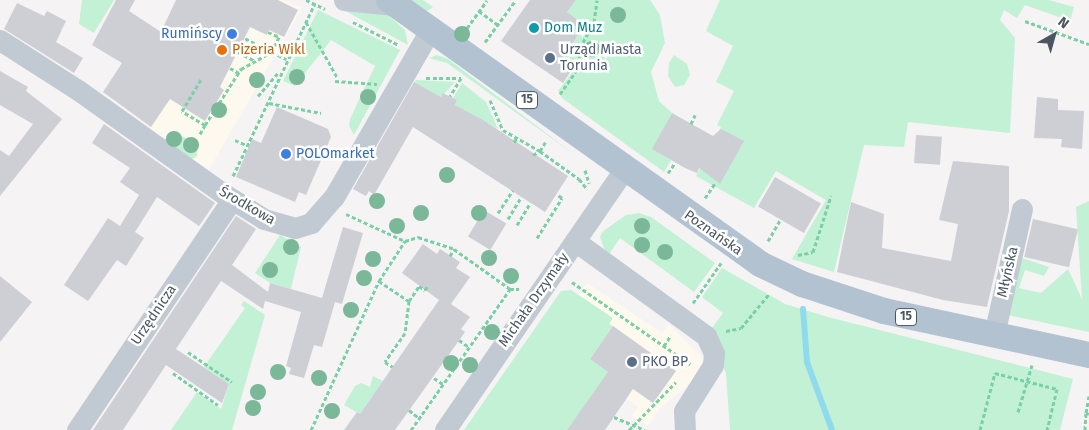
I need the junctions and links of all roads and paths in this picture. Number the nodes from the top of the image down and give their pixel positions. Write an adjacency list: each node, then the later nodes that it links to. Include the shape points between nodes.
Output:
1 (306, 0): 6 (path)
2 (488, 0): 8 (path)
3 (516, 0): 11 (path)
4 (597, 0): 36 (path, via 594,22 580,48 577,70)
5 (392, 2): 7 (street); 13 (main road, Poznańska / 15)
6 (315, 3): 7 (path); 10 (path)
7 (340, 10): 21 (path)
8 (480, 11): 11 (path); 12 (path)
9 (1025, 21): 18 (path)
10 (306, 22): 22 (path); 28 (path)
11 (498, 25): 17 (path)
12 (466, 28)
13 (430, 30): 21 (street, Środkowa); 55 (main road, Poznańska / 15)
14 (268, 32): 20 (path, via 279,38)
15 (245, 38): 20 (path)
16 (0, 40): 60 (street, Środkowa, via 78,90)
17 (485, 43)
18 (1089, 44)
19 (238, 52): 23 (path)
20 (272, 52): 22 (path); 23 (path)
21 (415, 55): 30 (path, via 427,62 416,78); 64 (street, Środkowa)
22 (286, 59): 25 (path)
23 (255, 61): 27 (path)
24 (230, 68): 27 (path)
25 (281, 69): 34 (path); 37 (path)
26 (450, 70): 30 (path)
27 (239, 73): 42 (path)
28 (337, 77)
29 (202, 78): 42 (path, via 182,111)
30 (461, 78): 32 (path); 35 (path)
31 (335, 81): 33 (path)
32 (468, 83)
33 (386, 85)
34 (258, 96)
35 (450, 96)
36 (556, 98)
37 (269, 103): 39 (path); 49 (path)
38 (496, 103): 45 (path, via 488,98 503,130)
39 (321, 112)
40 (695, 115): 41 (path)
41 (691, 124)
42 (205, 125): 43 (path)
43 (200, 134)
44 (539, 136): 47 (path)
45 (517, 138): 48 (path); 51 (path)
46 (235, 140): 49 (path)
47 (546, 141): 50 (path); 51 (path)
48 (514, 142)
49 (246, 145): 60 (path)
50 (554, 146)
51 (540, 151): 52 (path); 53 (path); 54 (path, via 579,179 588,193 589,178)
52 (533, 154)
53 (539, 158)
54 (584, 168)
55 (624, 170): 72 (street, Michała Drzymały); 85 (main road, Poznańska / 15, via 733,247 802,284 906,317)
56 (714, 183): 63 (path)
57 (513, 190): 66 (path)
58 (557, 194): 70 (path, via 562,198)
59 (831, 196): 75 (path, via 813,252)
60 (228, 197): 64 (street, Środkowa, via 286,227 307,225); 109 (street, Urzędnicza)
61 (521, 197): 67 (path)
62 (530, 203): 69 (path)
63 (700, 204)
64 (328, 206): 71 (path)
65 (1022, 209): 85 (street, Młyńska)
66 (498, 212)
67 (508, 219)
68 (780, 220): 73 (path)
69 (517, 225)
70 (537, 238)
71 (405, 240): 74 (path, via 418,237); 78 (path)
72 (575, 241): 112 (street, Michała Drzymały); 115 (street, via 706,336 714,353 713,365 684,411)
73 (764, 248)
74 (454, 249): 76 (path); 89 (path, via 510,288)
75 (796, 255)
76 (450, 256)
77 (722, 260): 82 (path)
78 (379, 281): 83 (path); 110 (path)
79 (573, 283): 88 (path)
80 (427, 287): 83 (path, via 425,290 419,286)
81 (772, 290): 84 (path)
82 (698, 295)
83 (410, 301): 93 (path, via 404,333 385,362)
84 (741, 328)
85 (994, 335): 91 (main road, Poznańska / 15)
86 (669, 339): 88 (path)
87 (460, 340): 89 (path)
88 (664, 346): 95 (path, via 692,366)
89 (469, 347): 100 (path)
90 (188, 352): 98 (path)
91 (1089, 355)
92 (1034, 358): 99 (path)
93 (393, 367)
94 (173, 373): 102 (path)
95 (685, 373)
96 (434, 378): 100 (path)
97 (678, 380): 108 (path)
98 (232, 382)
99 (1028, 382): 104 (path); 116 (path, via 995,373); 117 (path, via 1057,388)
100 (443, 384): 107 (path)
101 (1089, 396): 105 (path)
102 (218, 405)
103 (409, 410): 107 (path)
104 (1018, 412)
105 (1087, 414): 118 (path)
106 (614, 417): 108 (path)
107 (419, 418): 111 (path)
108 (633, 425): 113 (path); 114 (path)
109 (77, 430)
110 (311, 430)
111 (411, 430)
112 (445, 430)
113 (629, 430)
114 (644, 430)
115 (685, 430)
116 (980, 430)
117 (1047, 430)
118 (1085, 430)

